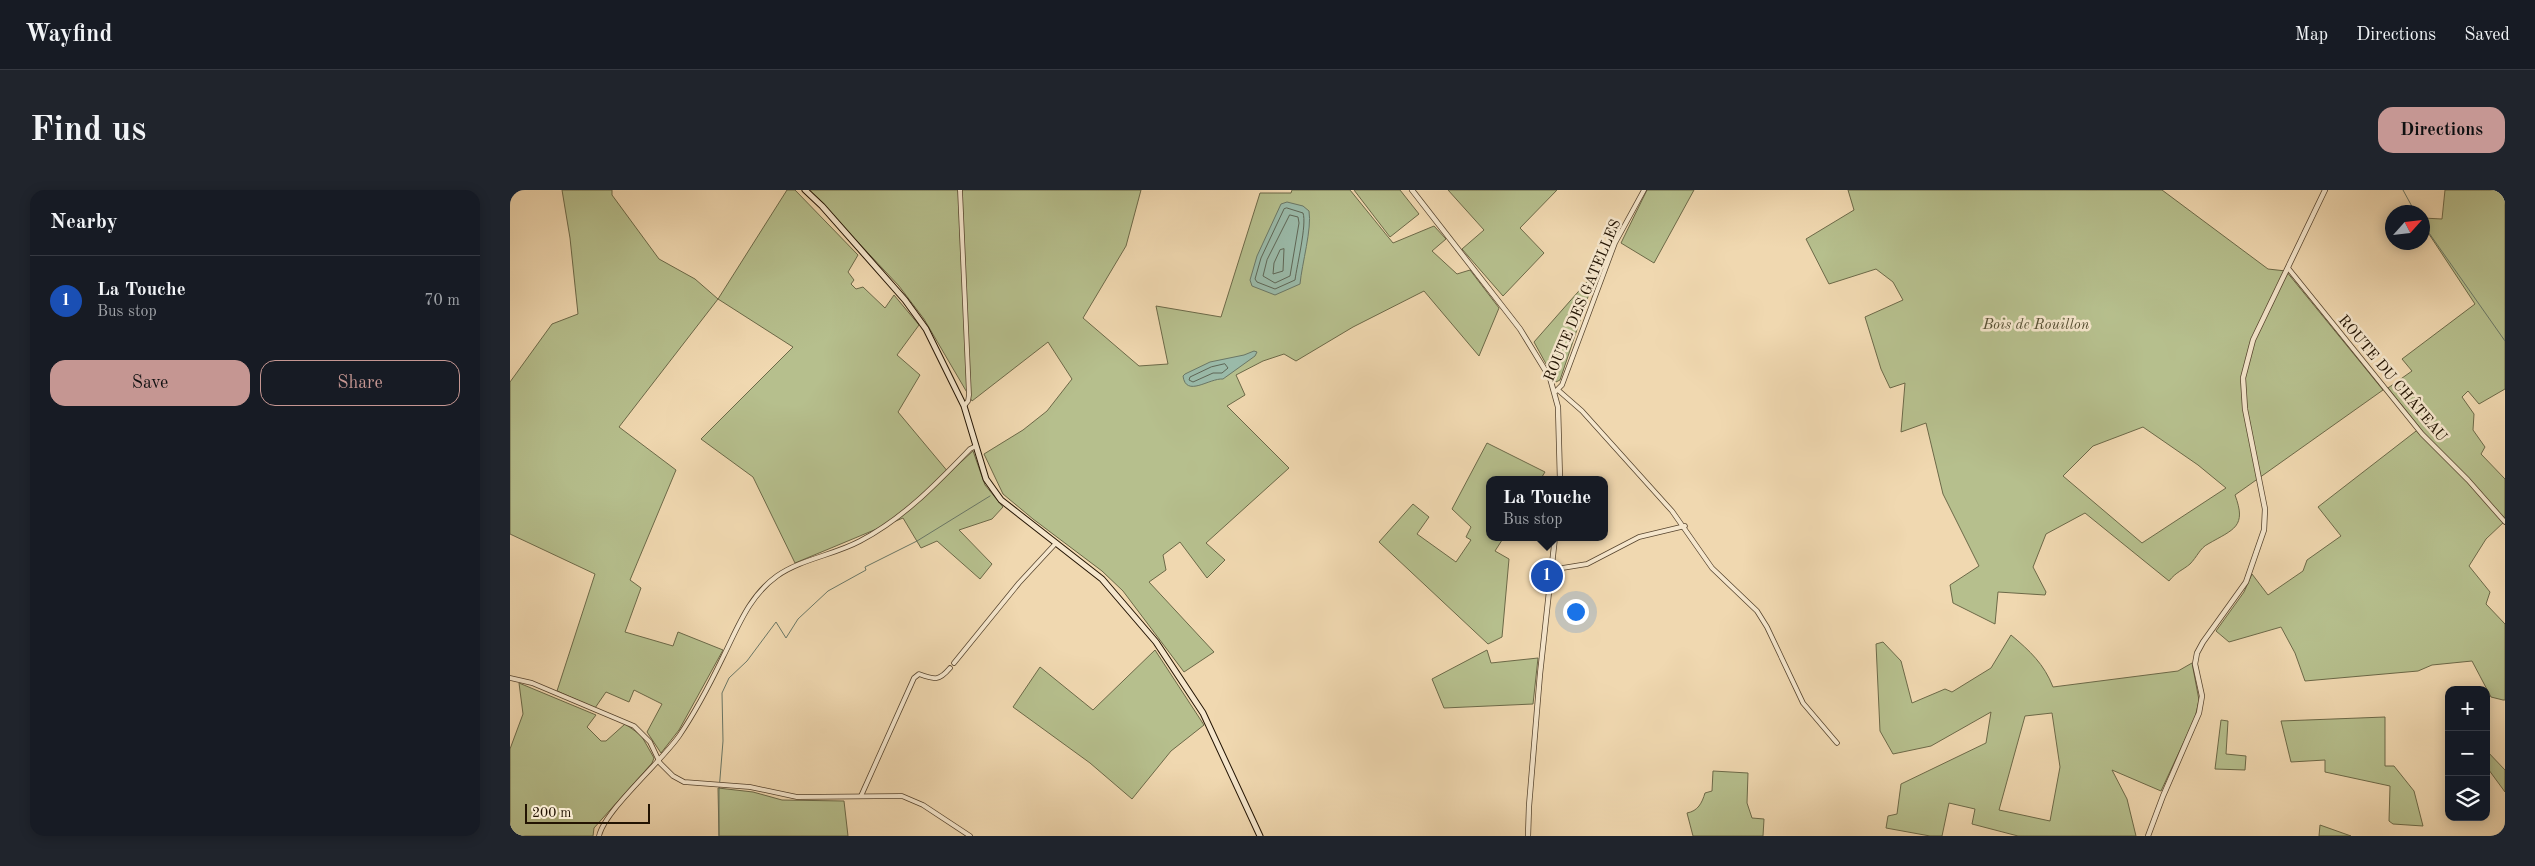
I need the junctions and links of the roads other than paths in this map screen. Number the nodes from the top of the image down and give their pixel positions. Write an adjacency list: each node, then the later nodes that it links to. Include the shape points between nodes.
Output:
1 (805, 190): 8 (main road, via 905,300 926,329)
2 (960, 190): 8 (street, via 969,395)
3 (1412, 190): 7 (street, via 1520,329)
4 (1644, 190): 7 (street, ROUTE DES GATELLES, via 1615,244)
5 (2325, 190): 6 (street)
6 (2288, 268): 11 (street, ROUTE DU CHÂTEAU, via 2422,434); 26 (street, via 2254,340 2243,378 2265,509 2264,530 2246,582 2197,653 2202,696 2200,713)
7 (1557, 390): 10 (street); 12 (street, via 1599,429)
8 (964, 406): 9 (main road)
9 (976, 446): 14 (main road, via 986,479 1001,500); 20 (street, via 895,520 859,542 778,576 763,588 750,603 692,716)
10 (1560, 476)
11 (2505, 522)
12 (1685, 526): 15 (street, via 1639,538 1587,564); 19 (street, via 1704,559 1757,611 1803,703)
13 (1554, 541): 15 (street)
14 (1056, 543): 16 (street); 24 (main road, via 1102,579 1156,642 1203,712)
15 (1550, 570): 25 (street)
16 (954, 663)
17 (950, 668): 21 (street, via 940,679 919,674 914,678)
18 (510, 678): 20 (street, via 532,683 634,726 646,737)
19 (1837, 743)
20 (659, 761): 21 (street, via 684,782 750,786 797,797); 22 (street, via 610,815)
21 (861, 796): 23 (street, via 910,799)
22 (599, 836)
23 (970, 836)
24 (1260, 836)
25 (1528, 836)
26 (2148, 836)

